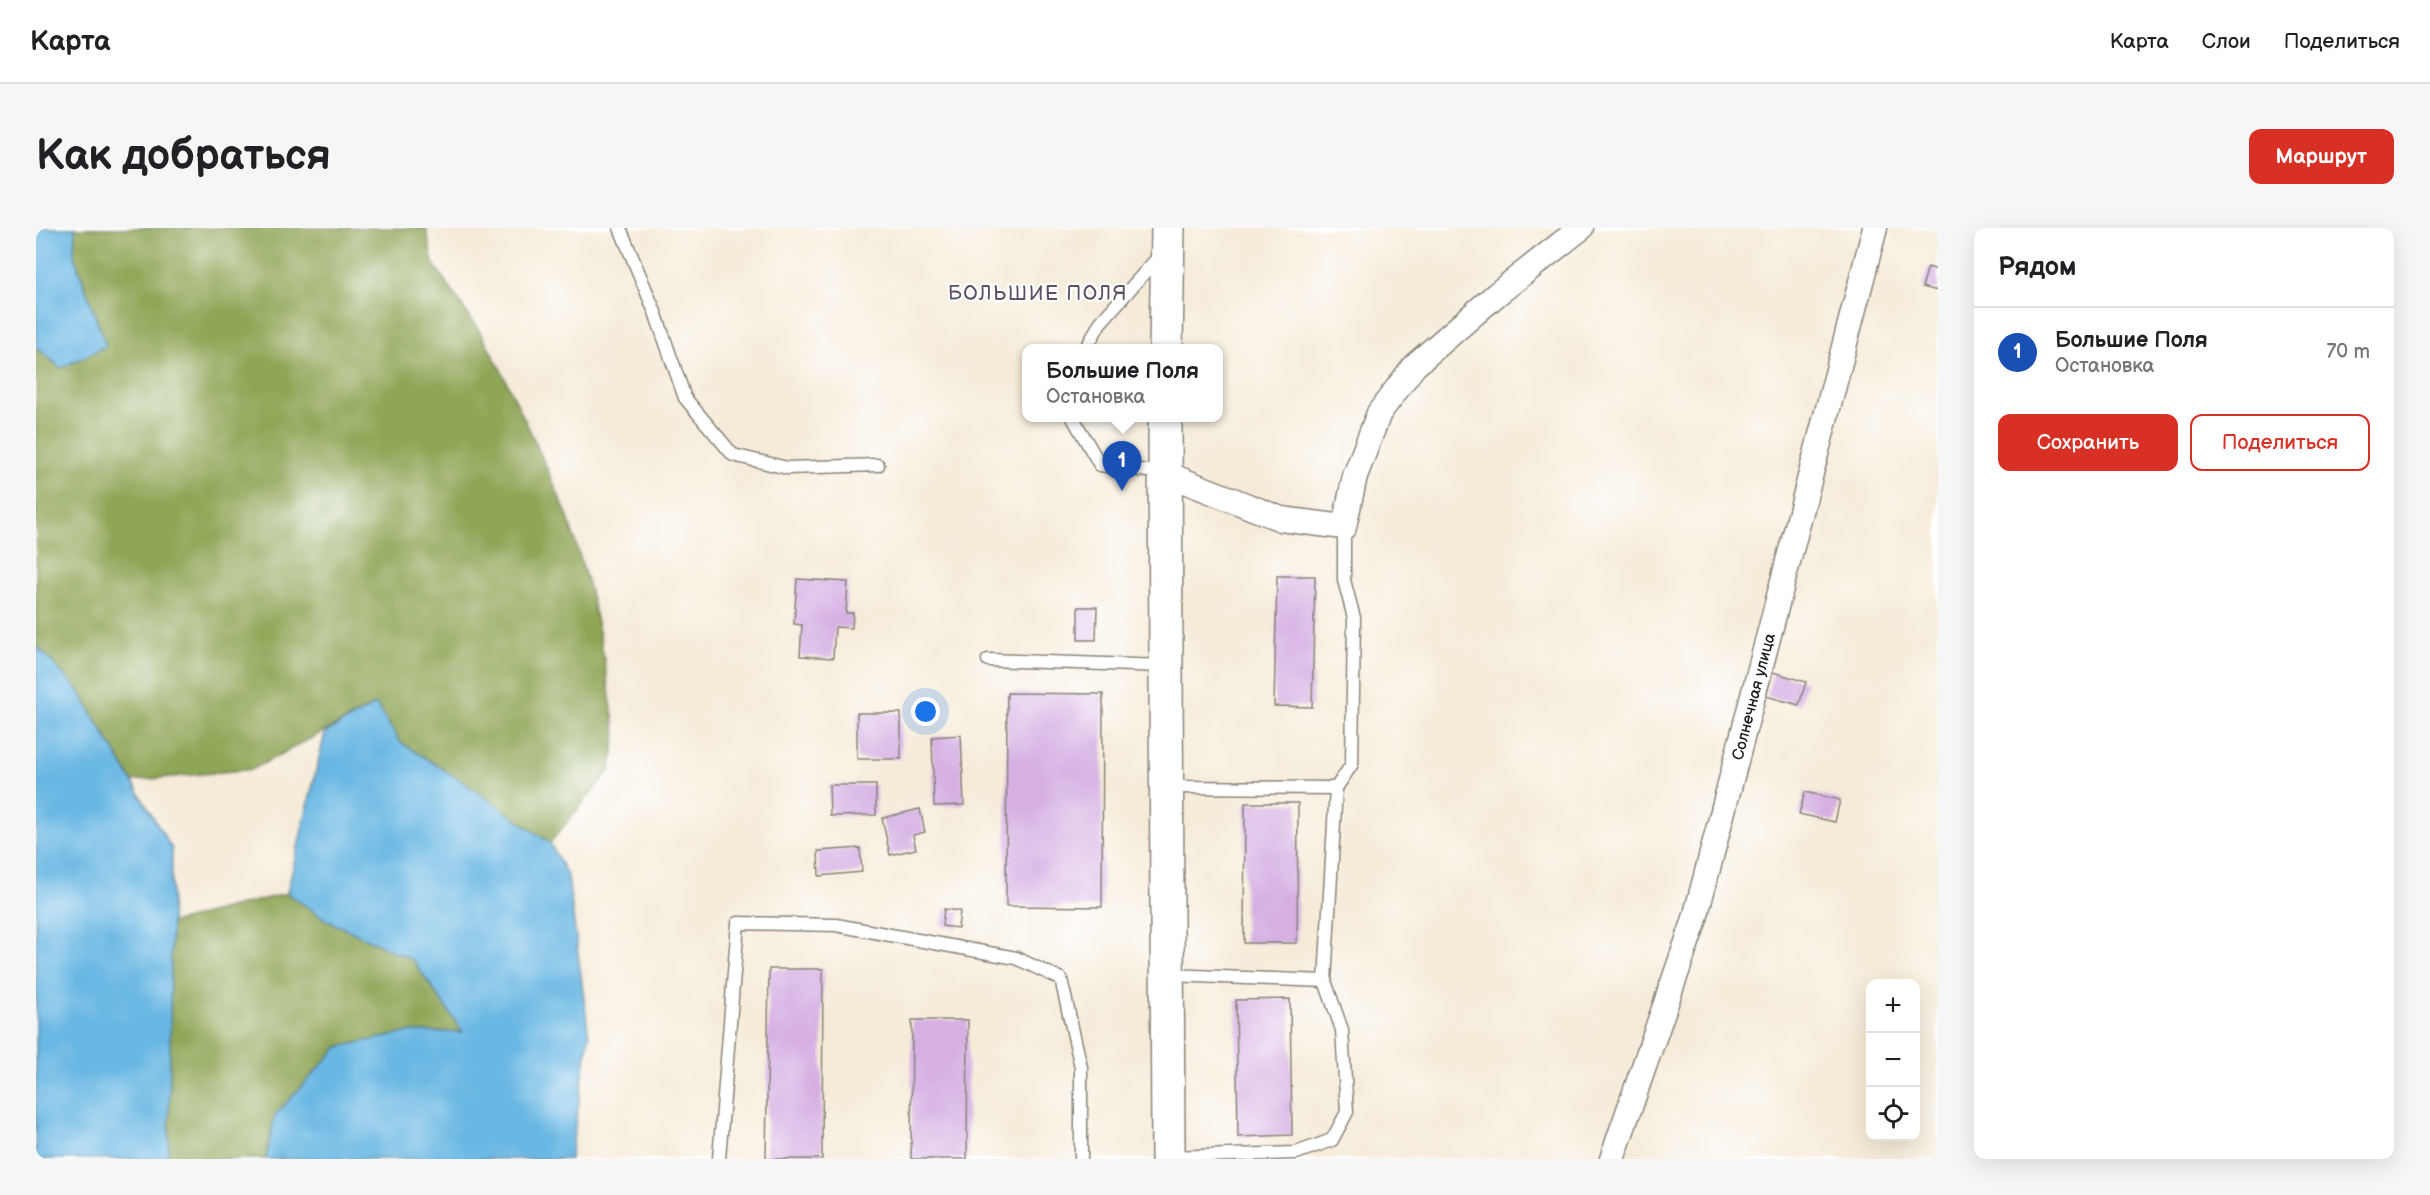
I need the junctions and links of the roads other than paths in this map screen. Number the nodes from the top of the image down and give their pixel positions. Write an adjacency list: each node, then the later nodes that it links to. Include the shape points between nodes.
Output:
1 (620, 228): 9 (lane, via 656,312 685,398 733,454 787,468)
2 (1581, 228): 11 (street, via 1414,366 1379,413 1355,476)
3 (1875, 228): 21 (street, Солнечная улица, via 1694,922)
4 (1168, 237): 5 (lane, via 1100,323); 6 (street)
5 (1088, 344)
6 (1166, 344)
7 (1076, 422): 10 (lane, via 1100,465)
8 (1165, 422): 10 (street)
9 (878, 465)
10 (1164, 472): 11 (street, via 1281,519); 13 (street)
11 (1344, 527): 15 (lane, via 1344,580 1354,618 1352,764)
12 (988, 660): 13 (lane)
13 (1167, 666): 14 (street)
14 (1167, 787): 15 (lane); 16 (street)
15 (1336, 789): 17 (lane)
16 (1168, 975): 17 (lane); 18 (street)
17 (1325, 981): 18 (lane, via 1342,1030 1347,1112 1332,1140 1296,1153)
18 (1168, 1158)
19 (719, 1159): 20 (lane, via 738,923 836,925 1016,958 1061,979 1081,1068)
20 (1081, 1159)
21 (1612, 1159)

